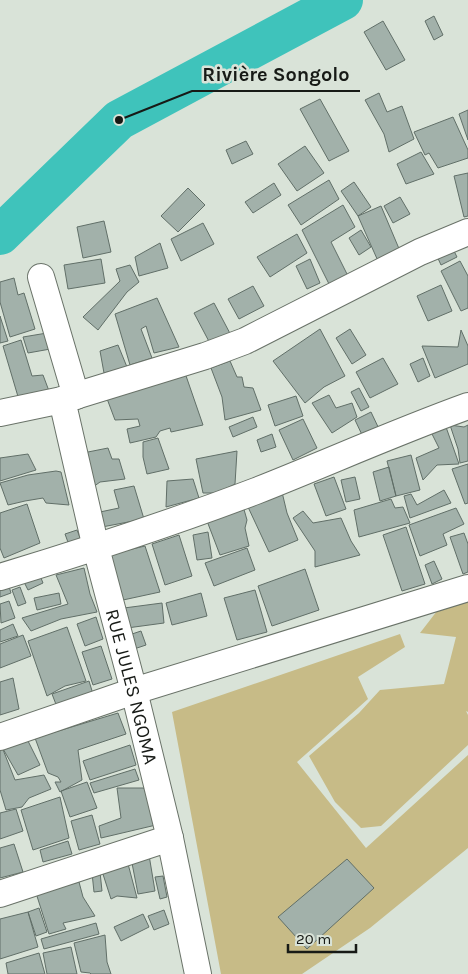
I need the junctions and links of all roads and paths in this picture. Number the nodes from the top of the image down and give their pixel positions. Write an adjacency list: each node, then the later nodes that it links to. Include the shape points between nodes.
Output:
1 (468, 232): 3 (street, via 420,252 245,341)
2 (41, 277): 3 (street, RUE JULES NGOMA)
3 (69, 398): 5 (street); 6 (street, RUE JULES NGOMA)
4 (468, 406): 6 (street, via 256,490)
5 (0, 413)
6 (96, 548): 7 (street); 9 (street, RUE JULES NGOMA)
7 (0, 577)
8 (468, 588): 9 (street)
9 (134, 691): 10 (street); 11 (street, RUE JULES NGOMA)
10 (0, 737)
11 (170, 838): 12 (street); 13 (street, RUE JULES NGOMA)
12 (0, 894)
13 (198, 974)

